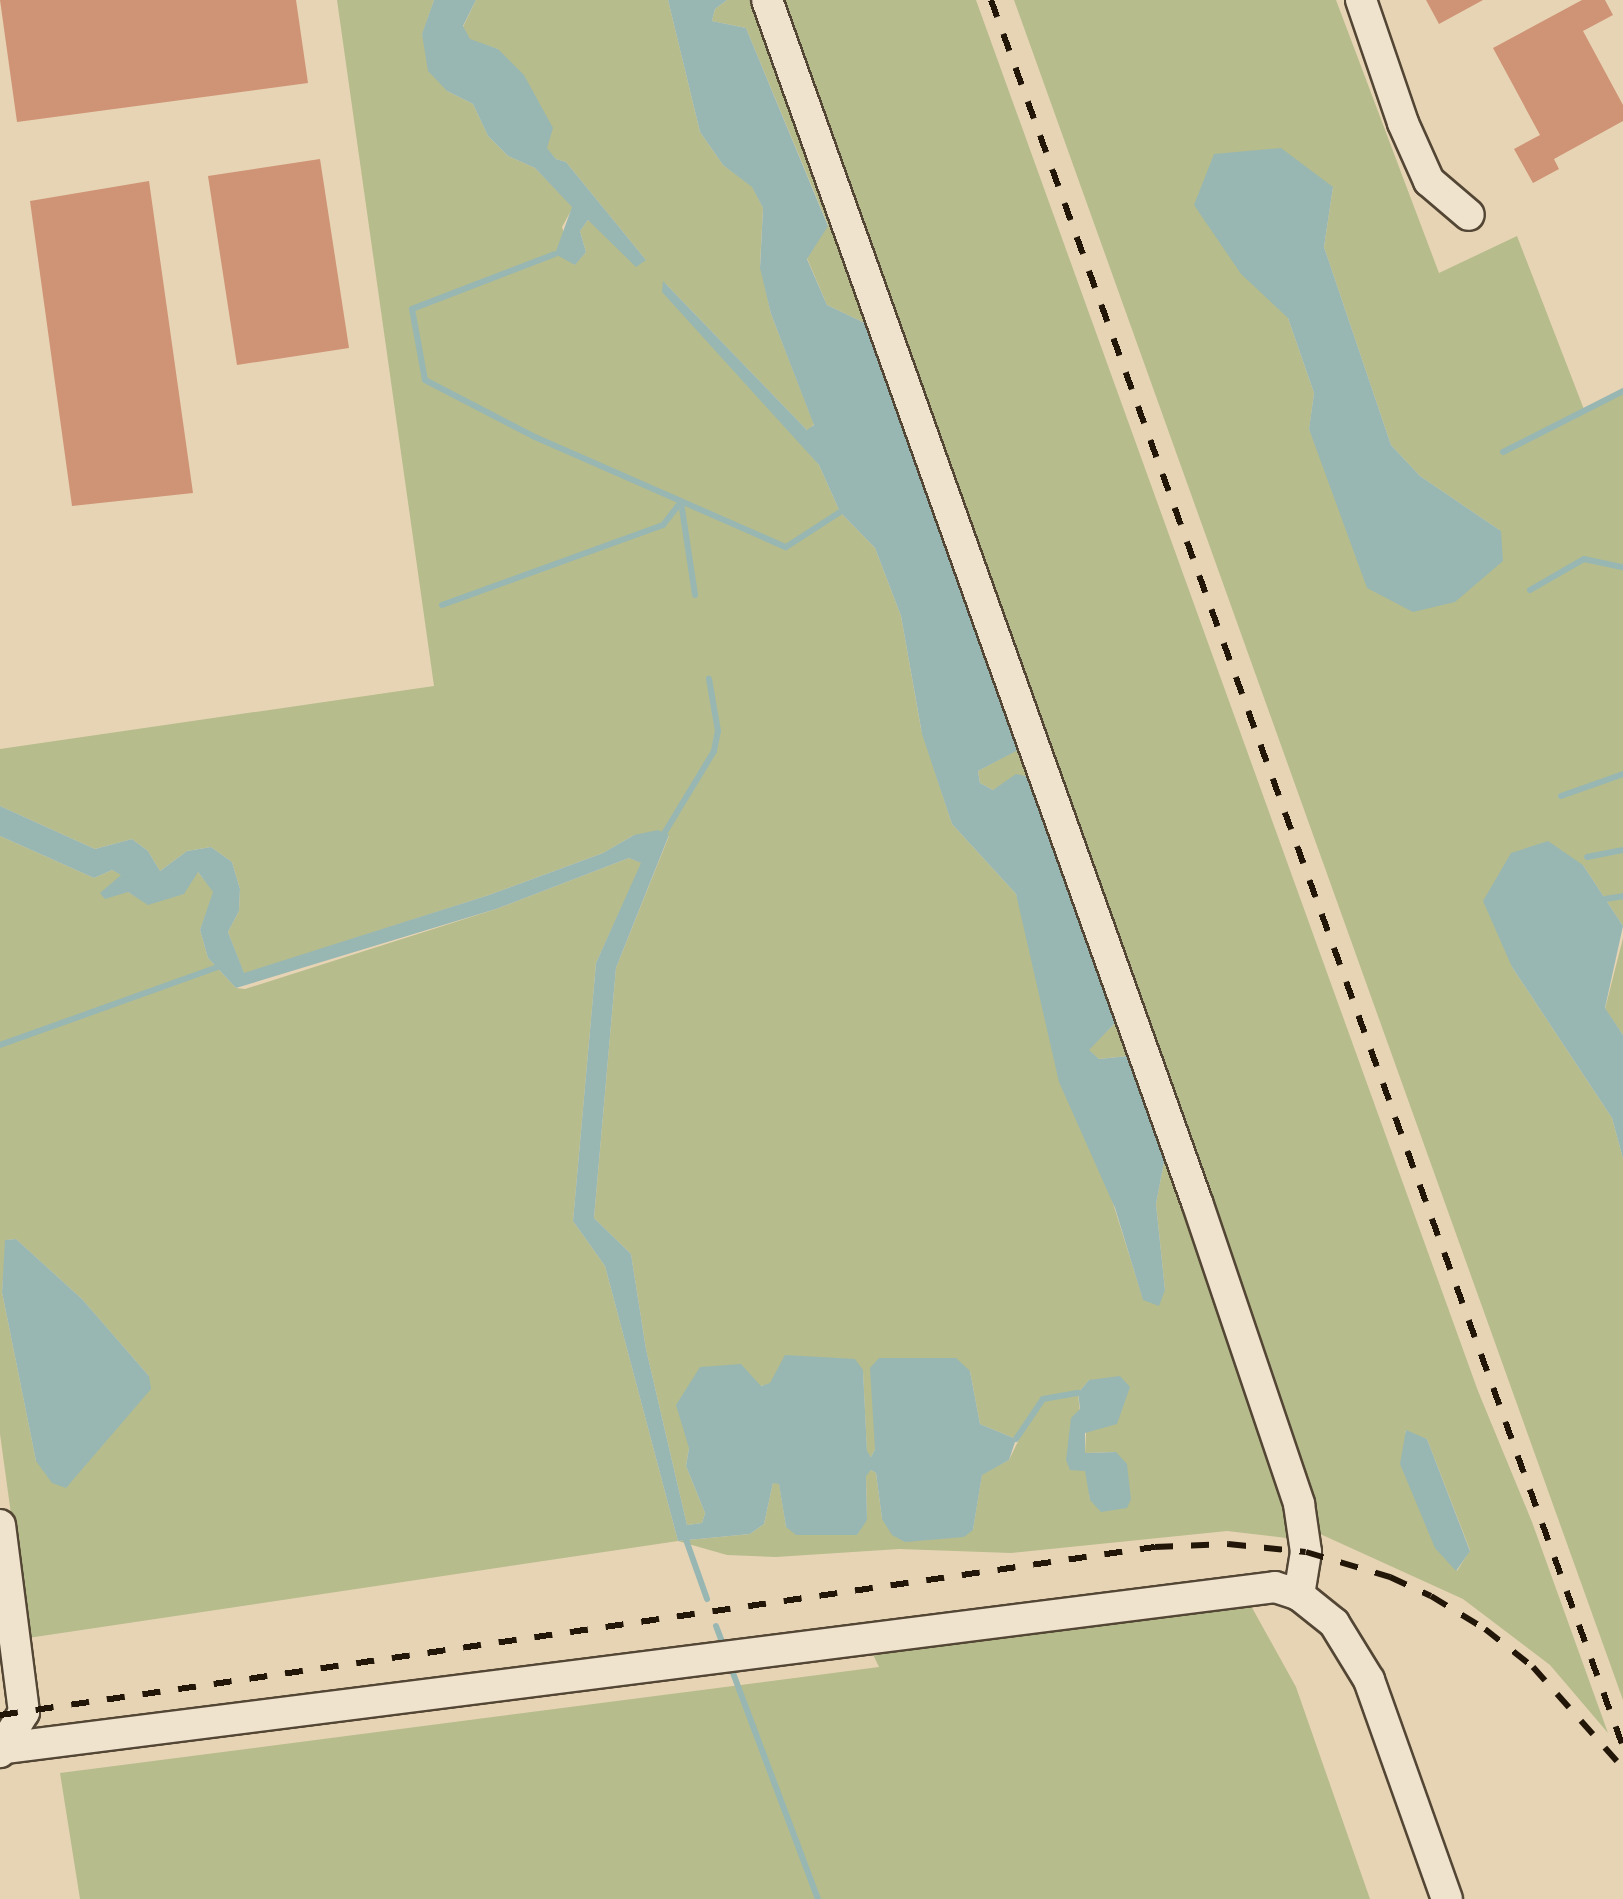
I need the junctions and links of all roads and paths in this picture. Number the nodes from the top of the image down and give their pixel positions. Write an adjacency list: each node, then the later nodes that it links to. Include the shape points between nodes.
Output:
1 (767, 0): 5 (street, via 1191,1183 1299,1504 1306,1552)
2 (1361, 0): 3 (street, via 1430,181)
3 (1469, 214)
4 (0, 1525): 6 (street, via 24,1712)
5 (1300, 1595): 6 (street, via 1276,1587); 7 (street, via 1334,1623 1369,1680)
6 (2, 1750)
7 (1448, 1899)

